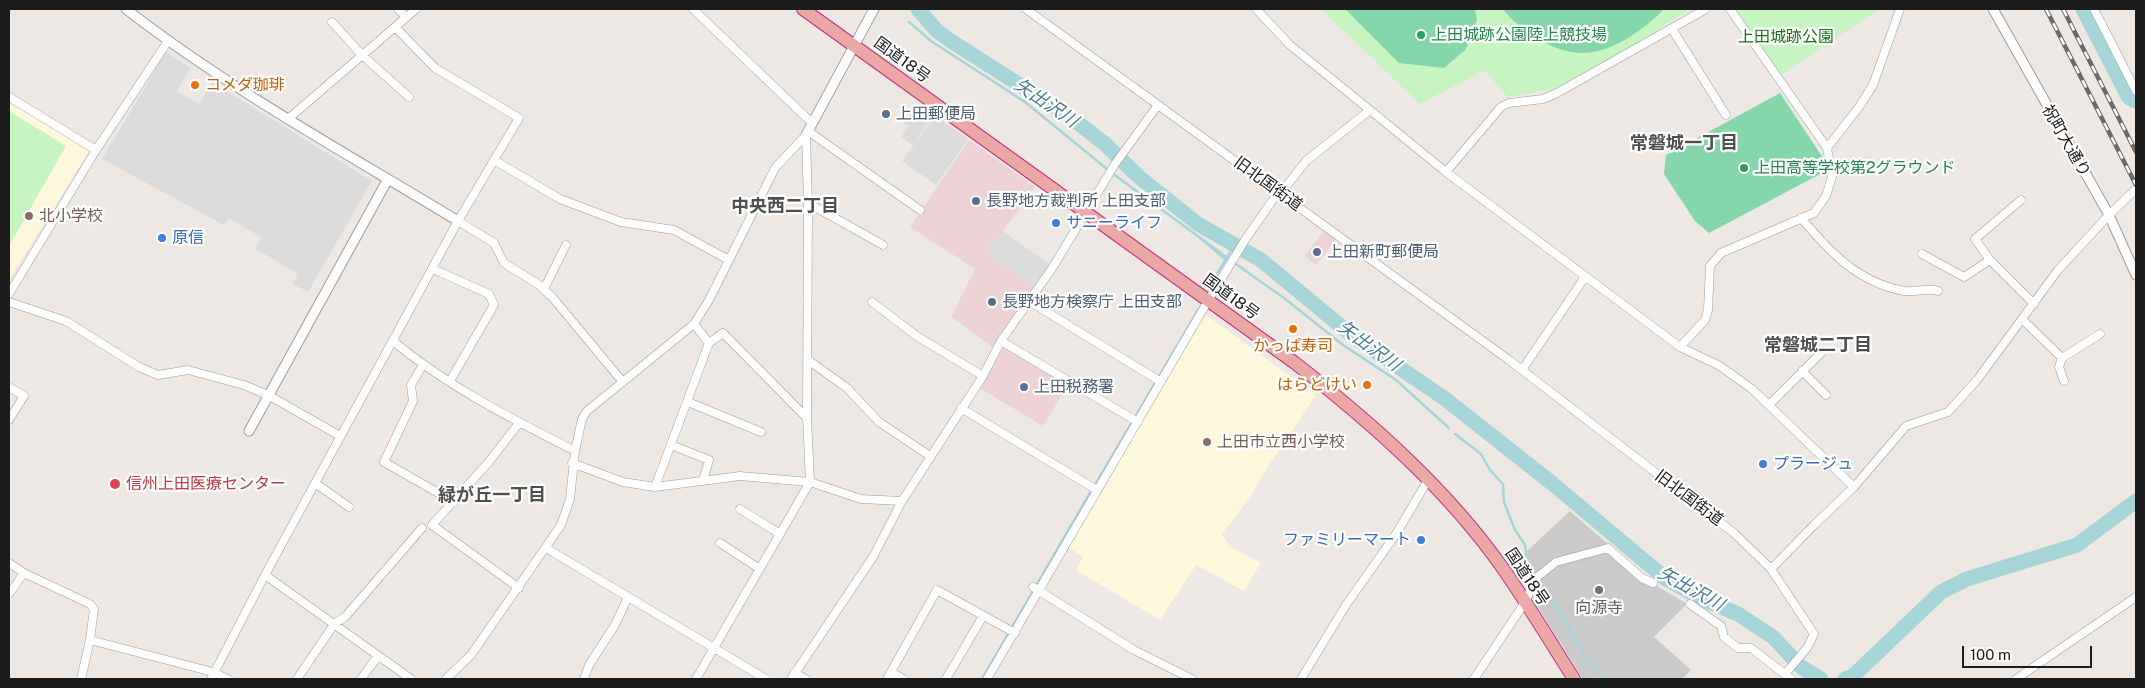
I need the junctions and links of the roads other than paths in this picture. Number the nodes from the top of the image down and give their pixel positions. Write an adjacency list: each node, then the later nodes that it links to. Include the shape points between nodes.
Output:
1 (126, 9): 18 (street)
2 (398, 9): 14 (street)
3 (416, 9): 14 (street)
4 (693, 9): 29 (street)
5 (803, 9): 19 (highway, 国道18号)
6 (874, 9): 19 (street)
7 (1026, 9): 25 (street, 旧北国街道)
8 (1256, 9): 26 (street, via 1290,45)
9 (1706, 9): 17 (street)
10 (1730, 9): 30 (street)
11 (1900, 9): 30 (street, via 1873,85)
12 (1993, 9): 41 (street, 祝町大通り)
13 (2094, 9): 21 (street)
14 (406, 17): 16 (street)
15 (332, 22): 20 (street)
16 (395, 27): 20 (street); 32 (street, via 435,68 518,118)
17 (1672, 29): 27 (street); 33 (street, via 1543,99 1501,107)
18 (168, 41): 28 (street); 31 (street)
19 (853, 45): 29 (street); 40 (highway, 国道18号)
20 (362, 55): 23 (street); 28 (street)
21 (2133, 76): 22 (street)
22 (2136, 91)
23 (409, 97)
24 (9, 98): 31 (street)
25 (1158, 105): 36 (street, 旧北国街道); 40 (street)
26 (1370, 110): 33 (street); 36 (street, via 1306,162)
27 (1726, 114)
28 (288, 119): 34 (street)
29 (808, 130): 38 (street); 39 (street, via 868,176); 47 (street, via 775,168)
30 (1828, 148): 42 (street, via 1832,177 1826,196 1814,213)
31 (96, 150): 54 (street)
32 (494, 160): 43 (street); 47 (street, via 560,199 621,222 674,230)
33 (1446, 172): 51 (street)
34 (388, 179): 43 (street); 79 (street)
35 (2136, 189): 41 (street)
36 (1280, 192): 56 (street, via 1245,240); 71 (street, 旧北国街道)
37 (2021, 200): 48 (street, via 1975,239)
38 (808, 204): 45 (street); 69 (street)
39 (920, 210)
40 (1085, 212): 55 (street); 56 (highway, 国道18号)
41 (2109, 214): 50 (street, 祝町大通り); 59 (street, via 2058,270)
42 (1801, 218): 53 (street, via 1829,251 1874,282 1904,291 1929,288); 66 (street, via 1721,253 1714,260 1710,266 1705,320)
43 (458, 221): 49 (street); 52 (street, via 494,243 504,263)
44 (566, 245): 52 (street)
45 (883, 245)
46 (1922, 254): 48 (street, via 1964,277)
47 (728, 260): 61 (street)
48 (1990, 260): 59 (street)
49 (433, 269): 63 (street); 74 (street, via 489,294 494,305)
50 (2136, 274)
51 (1586, 277): 66 (street); 71 (street)
52 (544, 289): 75 (street)
53 (1938, 291)
54 (9, 294)
55 (1029, 301): 64 (street); 77 (street)
56 (1208, 301): 77 (street); 95 (highway, 国道18号, via 1320,382 1392,443)
57 (9, 302): 79 (street, via 66,321 124,358 158,375 188,370 226,379)
58 (872, 302): 73 (street, via 918,337)
59 (2034, 304): 60 (street)
60 (2022, 319): 68 (street); 100 (street, via 1977,380 1948,412 1906,426)
61 (694, 324): 65 (street); 75 (street)
62 (2100, 334): 68 (street)
63 (393, 341): 70 (street); 90 (street)
64 (1001, 341): 73 (street); 86 (street)
65 (709, 343): 81 (street); 84 (street, via 723,333)
66 (1680, 347): 82 (street, via 1720,366)
67 (1821, 353): 72 (street)
68 (2062, 358): 76 (street, via 2059,367)
69 (808, 360): 84 (street); 93 (street, via 847,388 879,422)
70 (423, 365): 74 (street); 102 (street, via 412,385 413,402 384,462)
71 (1522, 370): 111 (street, 旧北国街道, via 1734,533)
72 (1802, 371): 80 (street); 82 (street)
73 (983, 376): 83 (street)
74 (450, 381): 87 (street)
75 (622, 381): 92 (street, via 587,411)
76 (2064, 381)
77 (1161, 382): 86 (street)
78 (9, 387): 85 (street, via 24,396)
79 (268, 395): 88 (street); 90 (street)
80 (1826, 395)
81 (688, 402): 89 (street); 91 (street)
82 (1770, 404): 100 (street)
83 (962, 408): 93 (street); 101 (street)
84 (807, 418): 97 (street)
85 (9, 420)
86 (1138, 422): 101 (street)
87 (519, 423): 92 (street); 102 (street)
88 (249, 431)
89 (761, 432)
90 (340, 436): 98 (street)
91 (671, 445): 96 (street, via 709,460); 99 (street)
92 (574, 451): 94 (street)
93 (930, 456): 103 (street)
94 (572, 463): 99 (street, via 623,482); 109 (street, via 570,499 562,525)
95 (1428, 480): 121 (highway, 国道18号, via 1480,539); 147 (street)
96 (703, 481): 97 (street, via 740,476); 99 (street)
97 (810, 482): 103 (street, via 861,499); 107 (street)
98 (314, 483): 104 (street); 114 (street)
99 (655, 487)
100 (1854, 487): 111 (street)
101 (1097, 490): 117 (street)
102 (454, 502): 116 (street, via 432,525)
103 (902, 502): 131 (street, via 873,557)
104 (348, 507)
105 (740, 509): 107 (street)
106 (422, 528): 124 (street, via 345,617)
107 (780, 534): 112 (street)
108 (720, 543): 112 (street)
109 (546, 548): 116 (street); 119 (street)
110 (9, 562): 113 (street)
111 (1771, 568): 129 (street, 旧北国街道, via 1814,634)
112 (760, 569): 127 (street)
113 (24, 574): 118 (street); 126 (street, via 90,604 94,609)
114 (265, 575): 124 (street); 130 (street)
115 (1653, 582): 121 (street, via 1642,578 1608,548 1556,562 1534,580)
116 (519, 588): 138 (street, via 470,655)
117 (1037, 588): 125 (street); 146 (street, via 1134,650)
118 (9, 594)
119 (628, 597): 127 (street); 139 (street)
120 (2136, 597): 150 (street)
121 (1524, 602): 148 (street); 149 (highway, 国道18号)
122 (1690, 604): 129 (street, via 1722,626 1724,637 1738,648 1751,648)
123 (983, 616): 125 (street); 132 (street, via 937,590); 144 (street)
124 (335, 623): 128 (street); 135 (street)
125 (1015, 633): 145 (street)
126 (90, 640): 130 (street); 133 (street)
127 (714, 648): 140 (street); 141 (street)
128 (378, 656): 136 (street); 137 (street)
129 (1788, 674)
130 (212, 676): 134 (street)
131 (793, 676): 142 (street)
132 (889, 676): 143 (street)
133 (81, 679)
134 (228, 679)
135 (297, 679)
136 (361, 679)
137 (411, 679)
138 (446, 679)
139 (584, 679)
140 (696, 679)
141 (766, 679)
142 (806, 679)
143 (903, 679)
144 (946, 679)
145 (987, 679)
146 (1192, 679)
147 (1301, 679)
148 (1474, 679)
149 (1574, 679)
150 (2016, 679)

